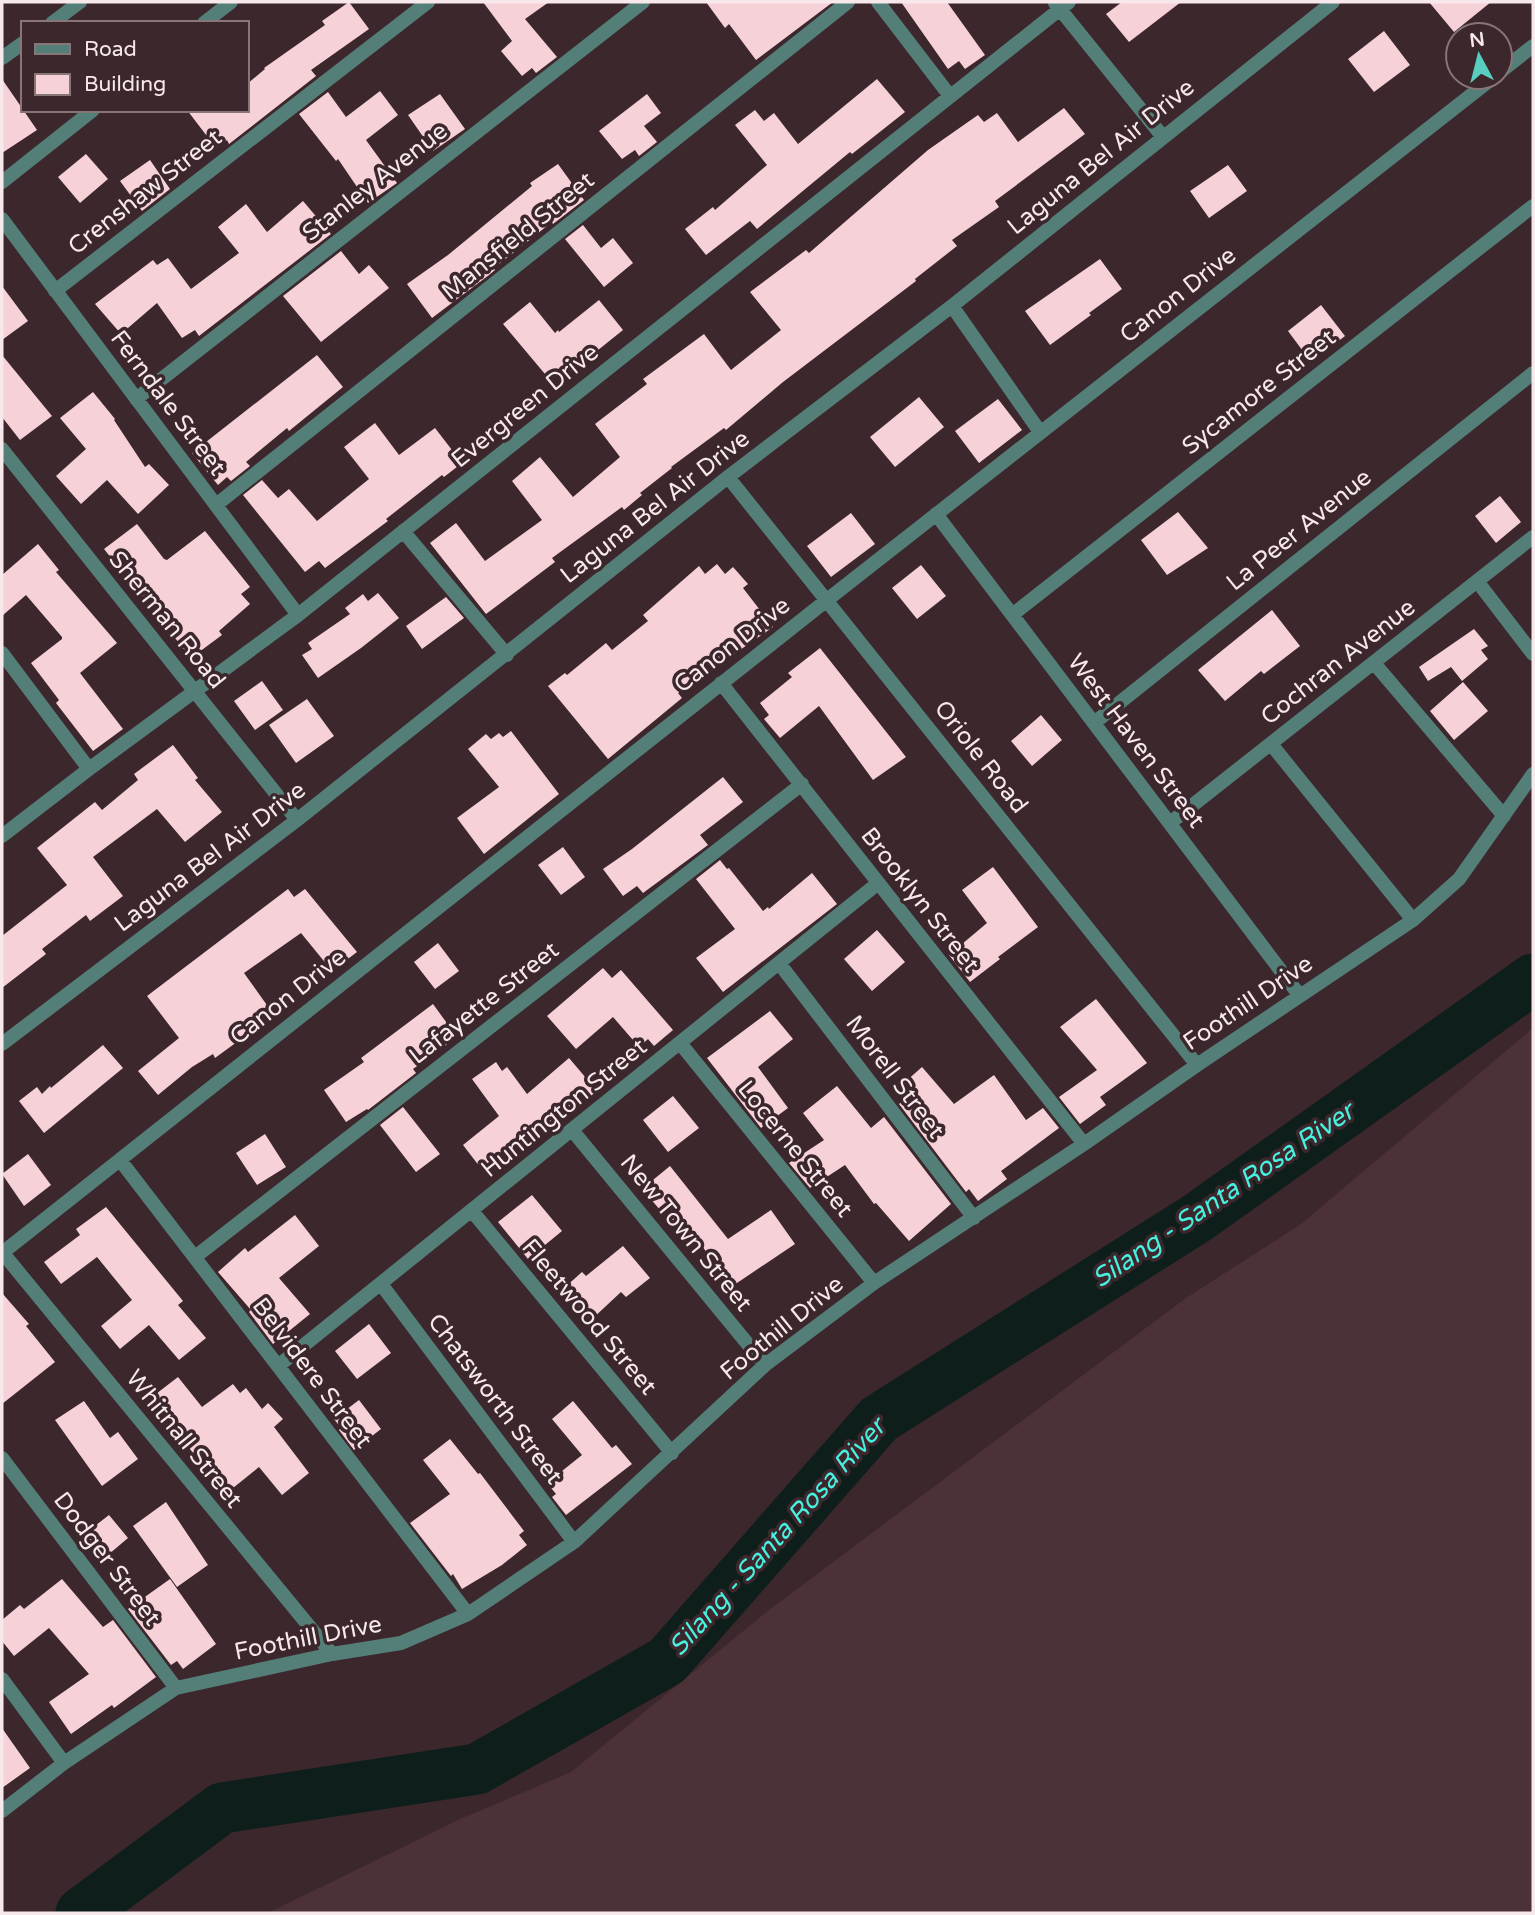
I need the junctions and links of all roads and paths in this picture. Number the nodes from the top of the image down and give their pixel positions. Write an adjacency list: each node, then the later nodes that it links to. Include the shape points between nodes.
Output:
1 (231, 2): 10 (street)
2 (429, 2): 22 (street, Crenshaw Street)
3 (643, 2): 25 (street, Stanley Avenue)
4 (848, 2): 29 (street, Mansfield Street)
5 (878, 2): 16 (street)
6 (1333, 2): 18 (street, Laguna Bel Air Drive)
7 (72, 4): 9 (street)
8 (1061, 4): 16 (street, Evergreen Drive); 18 (street)
9 (54, 21)
10 (207, 21)
11 (21, 44): 13 (street)
12 (1533, 46): 14 (street)
13 (2, 58)
14 (1514, 61)
15 (1476, 91): 26 (street, Canon Drive)
16 (950, 96): 31 (street, Evergreen Drive)
17 (90, 112): 19 (street)
18 (1163, 137): 23 (street, Laguna Bel Air Drive)
19 (2, 182)
20 (1533, 206): 36 (street, Sycamore Street)
21 (2, 219): 22 (street, Ferndale Street)
22 (55, 291): 25 (street, Ferndale Street)
23 (952, 306): 26 (street); 28 (street, Laguna Bel Air Drive)
24 (1533, 373): 43 (street, La Peer Avenue)
25 (136, 398): 29 (street, Ferndale Street)
26 (1041, 432): 30 (street, Canon Drive)
27 (2, 449): 42 (street, Sherman Road)
28 (729, 477): 34 (street, Oriole Road); 37 (street, Laguna Bel Air Drive)
29 (216, 505): 35 (street, Ferndale Street)
30 (936, 514): 34 (street, Canon Drive); 36 (street, West Haven Street)
31 (403, 531): 35 (street, Evergreen Drive); 37 (street)
32 (1533, 537): 33 (street, Cochran Avenue)
33 (1477, 581): 38 (street); 40 (street, Cochran Avenue)
34 (827, 600): 41 (street, Canon Drive); 58 (street, Oriole Road)
35 (298, 615): 42 (street, Evergreen Drive)
36 (1012, 615): 43 (street, West Haven Street)
37 (507, 654): 49 (street, Laguna Bel Air Drive)
38 (1533, 654)
39 (4, 661): 45 (street)
40 (1374, 663): 44 (street, Cochran Avenue); 48 (street)
41 (721, 683): 47 (street, Brooklyn Street); 61 (street, Canon Drive)
42 (194, 691): 45 (street, Evergreen Drive); 49 (street, Sherman Road)
43 (1094, 723): 50 (street, West Haven Street)
44 (1271, 744): 50 (street, Cochran Avenue); 53 (street)
45 (89, 769): 51 (street, Evergreen Drive)
46 (1533, 774): 48 (street, Foothill Drive)
47 (802, 784): 52 (street, Brooklyn Street); 65 (street, Lafayette Street)
48 (1504, 816): 53 (street, Foothill Drive, via 1459,879)
49 (297, 820): 57 (street, Laguna Bel Air Drive)
50 (1170, 823): 55 (street, West Haven Street)
51 (2, 836)
52 (877, 884): 54 (street, Huntington Street); 60 (street, Brooklyn Street)
53 (1413, 920): 55 (street, Foothill Drive)
54 (779, 963): 56 (street, Huntington Street); 63 (street, Morell Street)
55 (1300, 996): 58 (street, Foothill Drive)
56 (680, 1043): 59 (street, Huntington Street); 66 (street, Locerne Street)
57 (2, 1044)
58 (1197, 1065): 60 (street, Foothill Drive)
59 (572, 1130): 62 (street, Huntington Street); 69 (street, New Town Street)
60 (1084, 1144): 63 (street, Foothill Drive)
61 (120, 1160): 64 (street, Canon Drive); 65 (street, Belvidere Street)
62 (472, 1211): 67 (street, Huntington Street); 70 (street, Fleetwood Street)
63 (974, 1218): 66 (street, Foothill Drive)
64 (2, 1253): 74 (street, Whitnall Street)
65 (195, 1257): 68 (street, Belvidere Street)
66 (874, 1283): 69 (street, Foothill Drive)
67 (381, 1284): 68 (street, Huntington Street); 72 (street, Chatsworth Street)
68 (278, 1366): 73 (street, Belvidere Street)
69 (765, 1366): 70 (street, Foothill Drive)
70 (672, 1452): 72 (street, Foothill Drive)
71 (2, 1458): 76 (street, Dodger Street)
72 (573, 1542): 73 (street, Foothill Drive)
73 (468, 1614): 74 (street, Foothill Drive, via 401,1643)
74 (332, 1654): 76 (street, Foothill Drive)
75 (2, 1679): 77 (street)
76 (176, 1688): 77 (street, Foothill Drive)
77 (64, 1763): 78 (street, Foothill Drive)
78 (2, 1811)

